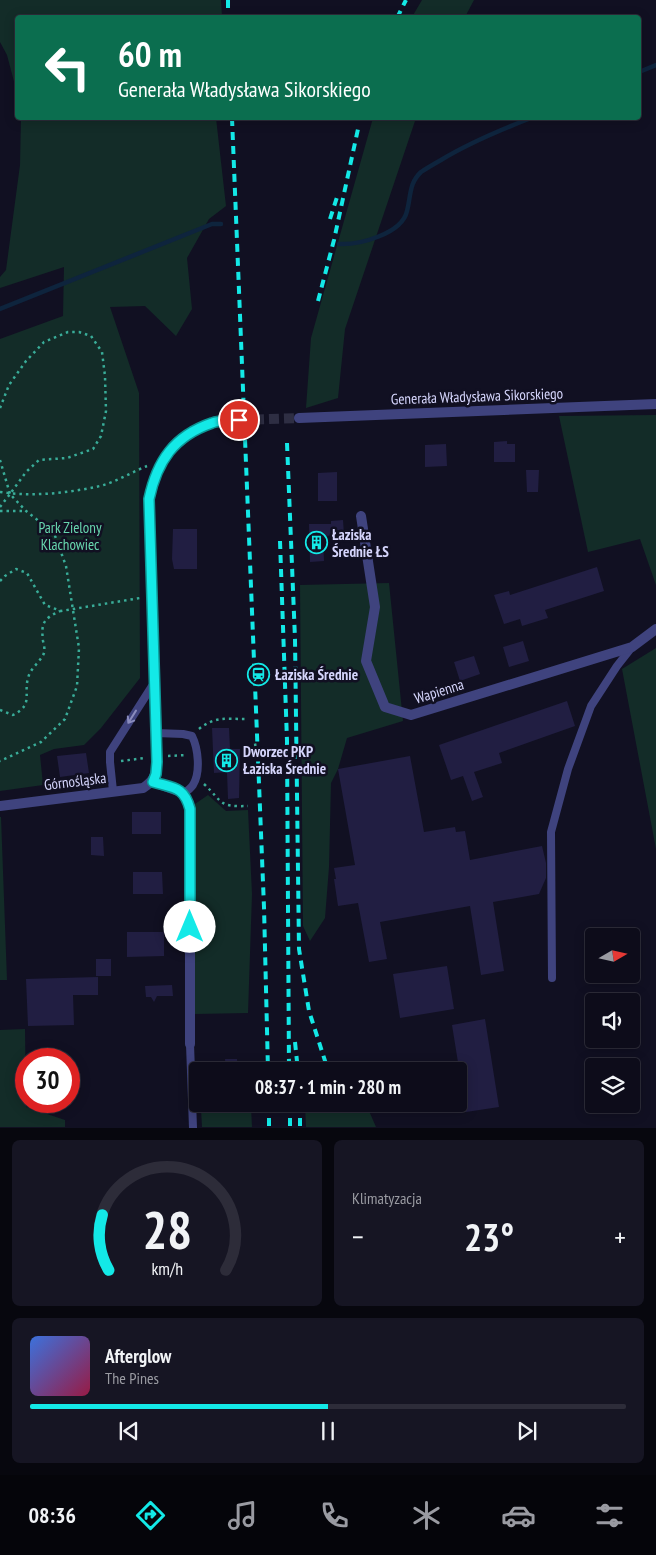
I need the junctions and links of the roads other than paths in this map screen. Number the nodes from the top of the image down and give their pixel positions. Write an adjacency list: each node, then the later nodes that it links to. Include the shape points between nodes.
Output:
1 (656, 404): 2 (street, Generała Władysława Sikorskiego)
2 (299, 418)
3 (239, 420): 7 (street, via 214,422 189,433 164,457 153,479 149,499)
4 (361, 516): 6 (street, Wapienna, via 375,607 366,661 385,707 411,715)
5 (656, 630): 6 (street, Wapienna)
6 (632, 647): 13 (lane, via 591,706 568,770 551,832)
7 (154, 683): 8 (street); 10 (lane, one-way to 10, via 110,752)
8 (156, 734): 9 (street, via 157,762); 11 (lane, via 192,736 196,744 198,771 193,784)
9 (153, 782): 10 (street, Górnośląska, via 143,788); 11 (street)
10 (113, 791): 12 (street, Górnośląska)
11 (184, 793): 14 (street, via 190,809)
12 (0, 806)
13 (552, 978)
14 (190, 1044): 15 (lane)
15 (193, 1128)

